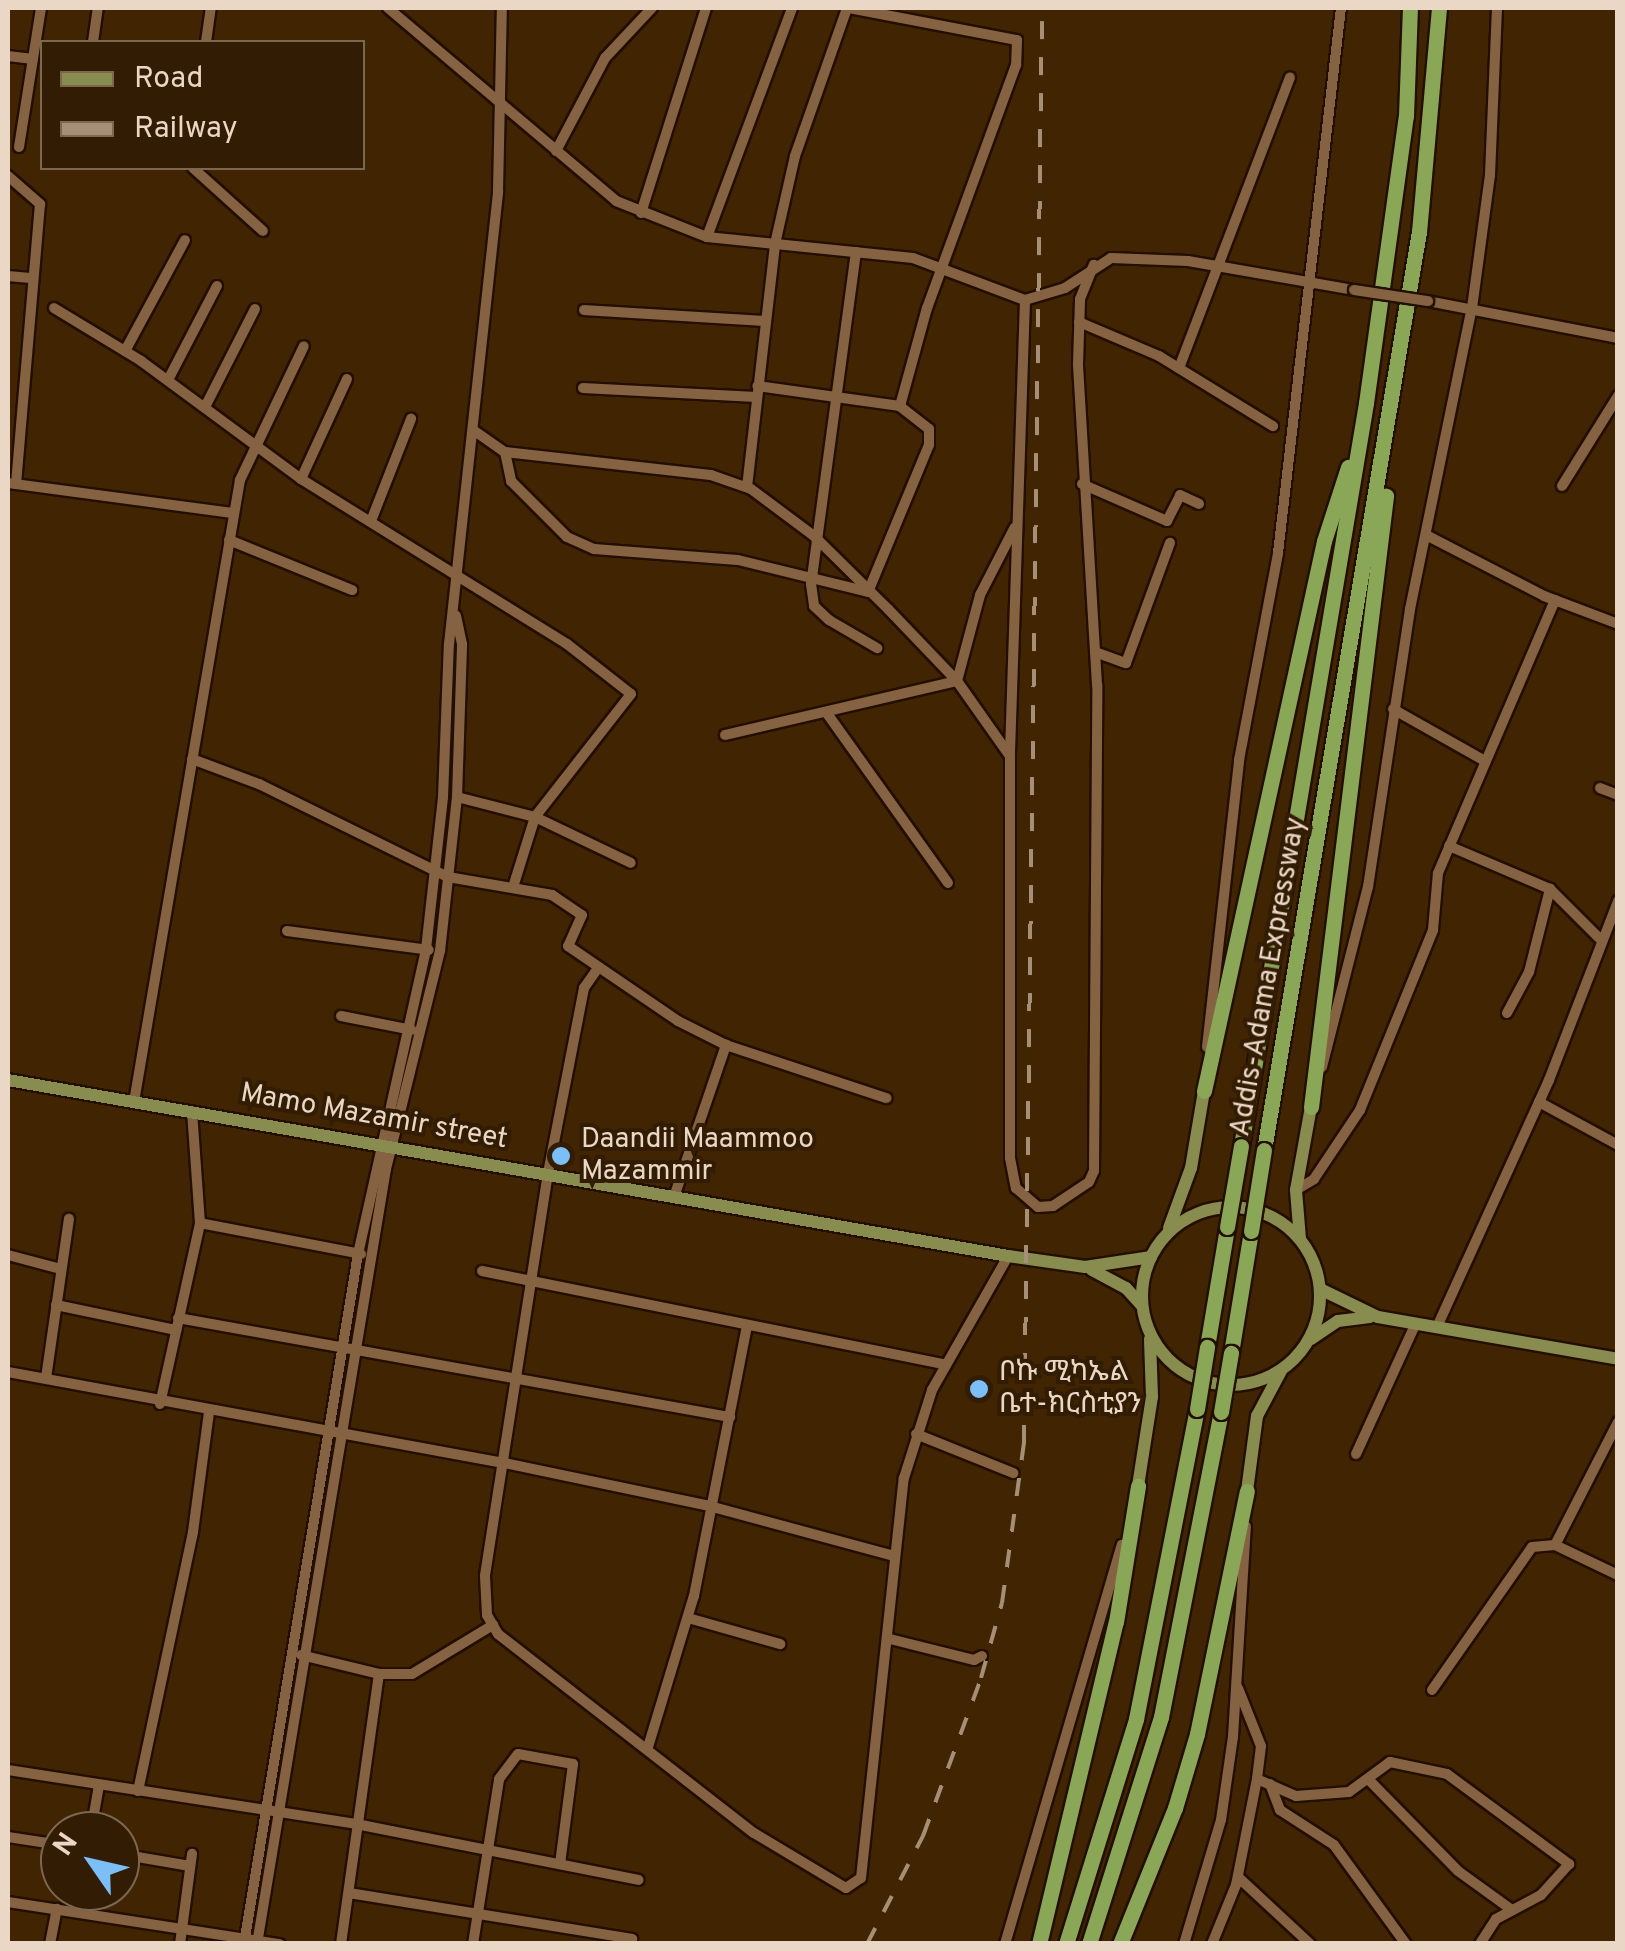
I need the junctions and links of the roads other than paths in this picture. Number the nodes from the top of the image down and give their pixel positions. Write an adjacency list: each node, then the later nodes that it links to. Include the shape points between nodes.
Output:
1 (40, 8): 17 (street)
2 (98, 8): 14 (street)
3 (211, 8): 15 (street)
4 (388, 8): 19 (street)
5 (502, 8): 19 (street)
6 (652, 8): 21 (street, via 606,58)
7 (706, 8): 24 (street)
8 (792, 8): 26 (street)
9 (848, 8): 28 (street, via 795,156); 30 (street, via 1017,40 1016,65)
10 (1341, 8): 35 (street, via 1337,86)
11 (1410, 8): 58 (highway, Addis-Adama Expressway, via 1406,116)
12 (1439, 8): 59 (highway, Addis-Adama Expressway, via 1436,99)
13 (1497, 8): 40 (street, via 1490,175)
14 (93, 40)
15 (206, 40)
16 (8, 56): 17 (street)
17 (32, 60): 20 (street)
18 (1290, 78): 32 (street)
19 (498, 96): 21 (street); 60 (street, via 498,192)
20 (19, 147)
21 (556, 151): 24 (street)
22 (195, 170): 25 (street)
23 (8, 176): 34 (street, via 40,204)
24 (641, 213): 26 (street)
25 (263, 231)
26 (707, 236): 28 (street)
27 (186, 240): 46 (street)
28 (775, 244): 29 (street); 42 (street)
29 (856, 252): 30 (street); 53 (street)
30 (944, 265): 37 (street); 54 (street)
31 (1094, 265): 32 (street, via 1112,258); 37 (street, via 1065,288); 43 (street, via 1080,299)
32 (1222, 266): 35 (street); 47 (street)
33 (8, 276): 34 (street)
34 (33, 278): 64 (street)
35 (1308, 280): 40 (street, bridge); 115 (street, via 1278,554 1222,892)
36 (217, 286): 49 (street)
37 (1025, 300): 71 (street)
38 (54, 308): 46 (street)
39 (255, 308): 55 (street)
40 (1472, 308): 44 (street); 73 (street)
41 (584, 310): 42 (street)
42 (764, 321): 51 (street)
43 (1080, 322): 47 (street); 65 (street)
44 (1618, 338)
45 (304, 346): 61 (street)
46 (125, 351): 49 (street)
47 (1179, 368): 57 (street)
48 (347, 379): 63 (street)
49 (168, 380): 55 (street)
50 (584, 388): 51 (street)
51 (756, 391): 53 (street); 67 (street)
52 (1618, 396): 66 (street)
53 (832, 398): 54 (street); 72 (street)
54 (900, 406): 79 (street, via 931,436)
55 (205, 408): 61 (street)
56 (411, 419): 70 (street)
57 (1273, 426)
58 (1362, 426): 115 (highway, via 1324,541); 220 (highway, Addis-Adama Expressway, bridge, via 1228,1227 1136,1720)
59 (1389, 428): 119 (highway, via 1366,693); 221 (highway, Addis-Adama Expressway, bridge, via 1221,1412 1161,1718)
60 (476, 432): 62 (street); 77 (street)
61 (253, 445): 63 (street); 69 (street)
62 (504, 452): 67 (street, via 711,476); 76 (street, via 510,481 567,538 594,549 738,560)
63 (301, 480): 70 (street)
64 (12, 483): 69 (street)
65 (1082, 484): 68 (street, via 1167,521 1180,495); 84 (street)
66 (1562, 486)
67 (747, 487): 72 (street)
68 (1200, 504)
69 (234, 514): 74 (street)
70 (371, 521): 77 (street)
71 (1017, 521): 85 (street, via 980,595); 89 (street)
72 (814, 536): 76 (street); 79 (street)
73 (1428, 536): 80 (street); 86 (street)
74 (229, 540): 78 (street); 90 (street)
75 (1170, 543): 84 (street, via 1126,663)
76 (811, 574): 79 (street); 83 (street, via 814,606)
77 (459, 578): 81 (street); 95 (street, via 632,694)
78 (352, 590)
79 (868, 592): 85 (street)
80 (1555, 600): 82 (street); 91 (street)
81 (455, 610): 94 (street, via 462,644); 98 (street)
82 (1618, 624)
83 (878, 648)
84 (1095, 652): 89 (street, via 1094,1170 1089,1182 1053,1206 1028,1204 1016,1188 1010,1158)
85 (957, 681): 87 (street); 89 (street)
86 (1393, 709): 91 (street); 119 (street, via 1368,887)
87 (826, 712): 88 (street); 100 (street)
88 (725, 736)
89 (1010, 757)
90 (192, 759): 98 (street, via 259,784); 117 (street)
91 (1485, 761): 96 (street)
92 (1600, 788): 93 (street)
93 (1618, 795)
94 (457, 798): 95 (street); 99 (street)
95 (535, 817): 97 (street); 101 (street)
96 (1449, 846): 102 (street); 124 (street, via 1434,894 1433,930 1360,1110 1314,1179)
97 (631, 863)
98 (435, 871): 99 (street); 106 (street)
99 (448, 877): 101 (street); 107 (street)
100 (948, 883)
101 (514, 884): 108 (street, via 552,895 582,916 568,946)
102 (1550, 889): 105 (street); 109 (street, via 1530,972)
103 (1618, 901): 105 (street)
104 (287, 930): 106 (street)
105 (1599, 938): 118 (street)
106 (426, 949): 107 (street); 111 (street)
107 (440, 951): 112 (street)
108 (598, 968): 113 (street); 123 (street, via 584,988)
109 (1507, 1013)
110 (342, 1016): 111 (street)
111 (410, 1030): 112 (street); 121 (street)
112 (422, 1032): 121 (street)
113 (726, 1045): 116 (street); 125 (street)
114 (8, 1080): 117 (main road, Mamo Mazamir street)
115 (1204, 1090): 128 (main road, via 1182,1204)
116 (886, 1098)
117 (134, 1102): 120 (main road, Mamo Mazamir street)
118 (1539, 1102): 122 (street); 147 (street)
119 (1311, 1107): 124 (main road)
120 (192, 1110): 121 (main road, Mamo Mazamir street); 127 (street)
121 (388, 1143): 123 (main road, Mamo Mazamir street); 131 (street); 132 (street)
122 (1618, 1144)
123 (548, 1173): 125 (main road, Mamo Mazamir street); 138 (street)
124 (1296, 1190): 129 (main road)
125 (674, 1197): 133 (main road, Mamo Mazamir street)
126 (69, 1219): 136 (street)
127 (200, 1223): 131 (street); 143 (street)
128 (1166, 1234): 129 (main road, via 1214,1208 1243,1207 1270,1215); 134 (main road)
129 (1301, 1241): 139 (main road)
130 (8, 1254): 136 (street)
131 (358, 1254): 132 (street); 149 (street)
132 (372, 1256): 150 (street)
133 (1008, 1256): 135 (main road, Mamo Mazamir street); 152 (street)
134 (1150, 1257): 135 (main road); 141 (main road)
135 (1086, 1267): 141 (main road, via 1126,1288)
136 (61, 1269): 140 (street)
137 (482, 1271): 138 (street)
138 (532, 1281): 145 (street); 155 (street)
139 (1320, 1289): 142 (main road); 148 (main road)
140 (56, 1305): 143 (street); 156 (street)
141 (1142, 1306): 146 (main road)
142 (1378, 1317): 144 (main road); 148 (main road, via 1338,1321)
143 (177, 1324): 149 (street); 157 (street)
144 (1416, 1324): 147 (main road); 164 (street)
145 (747, 1327): 152 (street); 159 (street)
146 (1147, 1327): 153 (main road, via 1177,1368 1202,1381 1231,1386); 167 (main road, via 1154,1360)
147 (1437, 1327): 151 (main road)
148 (1308, 1342): 153 (main road)
149 (343, 1343): 150 (street); 161 (street)
150 (357, 1345): 155 (street); 162 (street)
151 (1618, 1359)
152 (945, 1364): 163 (street)
153 (1285, 1367): 168 (main road, via 1267,1388 1258,1416)
154 (8, 1372): 156 (street)
155 (520, 1375): 159 (street); 165 (street)
156 (46, 1378): 157 (street)
157 (160, 1404): 158 (street)
158 (210, 1412): 161 (street); 189 (street, via 193,1532)
159 (730, 1417): 169 (street)
160 (1618, 1422): 170 (street)
161 (330, 1429): 162 (street); 177 (street)
162 (343, 1431): 165 (street); 178 (street)
163 (916, 1434): 166 (street); 171 (street)
164 (1356, 1454)
165 (504, 1463): 169 (street); 174 (street, via 484,1576)
166 (1012, 1473)
167 (1138, 1486): 218 (street); 219 (highway, via 1116,1622)
168 (1247, 1492): 181 (street); 222 (highway, via 1191,1752)
169 (709, 1506): 171 (street); 173 (street)
170 (1555, 1545): 172 (street); 182 (street, via 1532,1547)
171 (894, 1556): 175 (street)
172 (1618, 1575)
173 (688, 1618): 176 (street); 183 (street)
174 (493, 1625): 180 (street, via 412,1674); 183 (street)
175 (890, 1639): 179 (street, via 974,1660); 183 (street, via 855,1888 754,1832)
176 (780, 1644)
177 (291, 1654): 178 (street); 191 (street)
178 (305, 1656): 180 (street); 192 (street)
179 (982, 1656)
180 (379, 1674): 193 (street)
181 (1238, 1688): 185 (street, via 1260,1746); 223 (street, via 1220,1820)
182 (1432, 1690)
183 (648, 1747)
184 (8, 1770): 188 (street)
185 (1258, 1779): 187 (street); 199 (street)
186 (1369, 1780): 187 (street, via 1348,1792 1296,1796); 204 (street, via 1458,1871); 204 (street, via 1390,1762 1447,1774 1569,1864 1540,1895)
187 (1270, 1784): 226 (street, via 1280,1810 1334,1845)
188 (99, 1785): 189 (street); 190 (street)
189 (138, 1791): 191 (street)
190 (95, 1811)
191 (265, 1812): 192 (street); 211 (street)
192 (279, 1813): 193 (street); 212 (street)
193 (356, 1824): 196 (street); 201 (street)
194 (8, 1836): 195 (street)
195 (40, 1842)
196 (487, 1850): 198 (street); 198 (street, via 499,1779 512,1757 569,1762 574,1767); 208 (street)
197 (140, 1856): 209 (street, via 191,1860)
198 (560, 1864): 200 (street)
199 (1238, 1877): 224 (street); 225 (street)
200 (638, 1880)
201 (349, 1893): 208 (street); 216 (street)
202 (8, 1902): 203 (street)
203 (40, 1906)
204 (1512, 1910): 227 (street, via 1496,1919)
205 (56, 1911): 213 (street)
206 (73, 1911): 207 (street)
207 (78, 1912): 209 (street)
208 (477, 1915): 210 (street); 217 (street)
209 (182, 1928): 211 (street); 214 (street)
210 (632, 1939)
211 (244, 1941): 212 (street)
212 (258, 1941): 215 (street)
213 (50, 1944)
214 (180, 1944)
215 (280, 1944)
216 (341, 1944)
217 (473, 1944)
218 (1005, 1944)
219 (1039, 1944)
220 (1066, 1944)
221 (1089, 1944)
222 (1120, 1944)
223 (1184, 1944)
224 (1212, 1944)
225 (1310, 1944)
226 (1406, 1944)
227 (1480, 1944)

